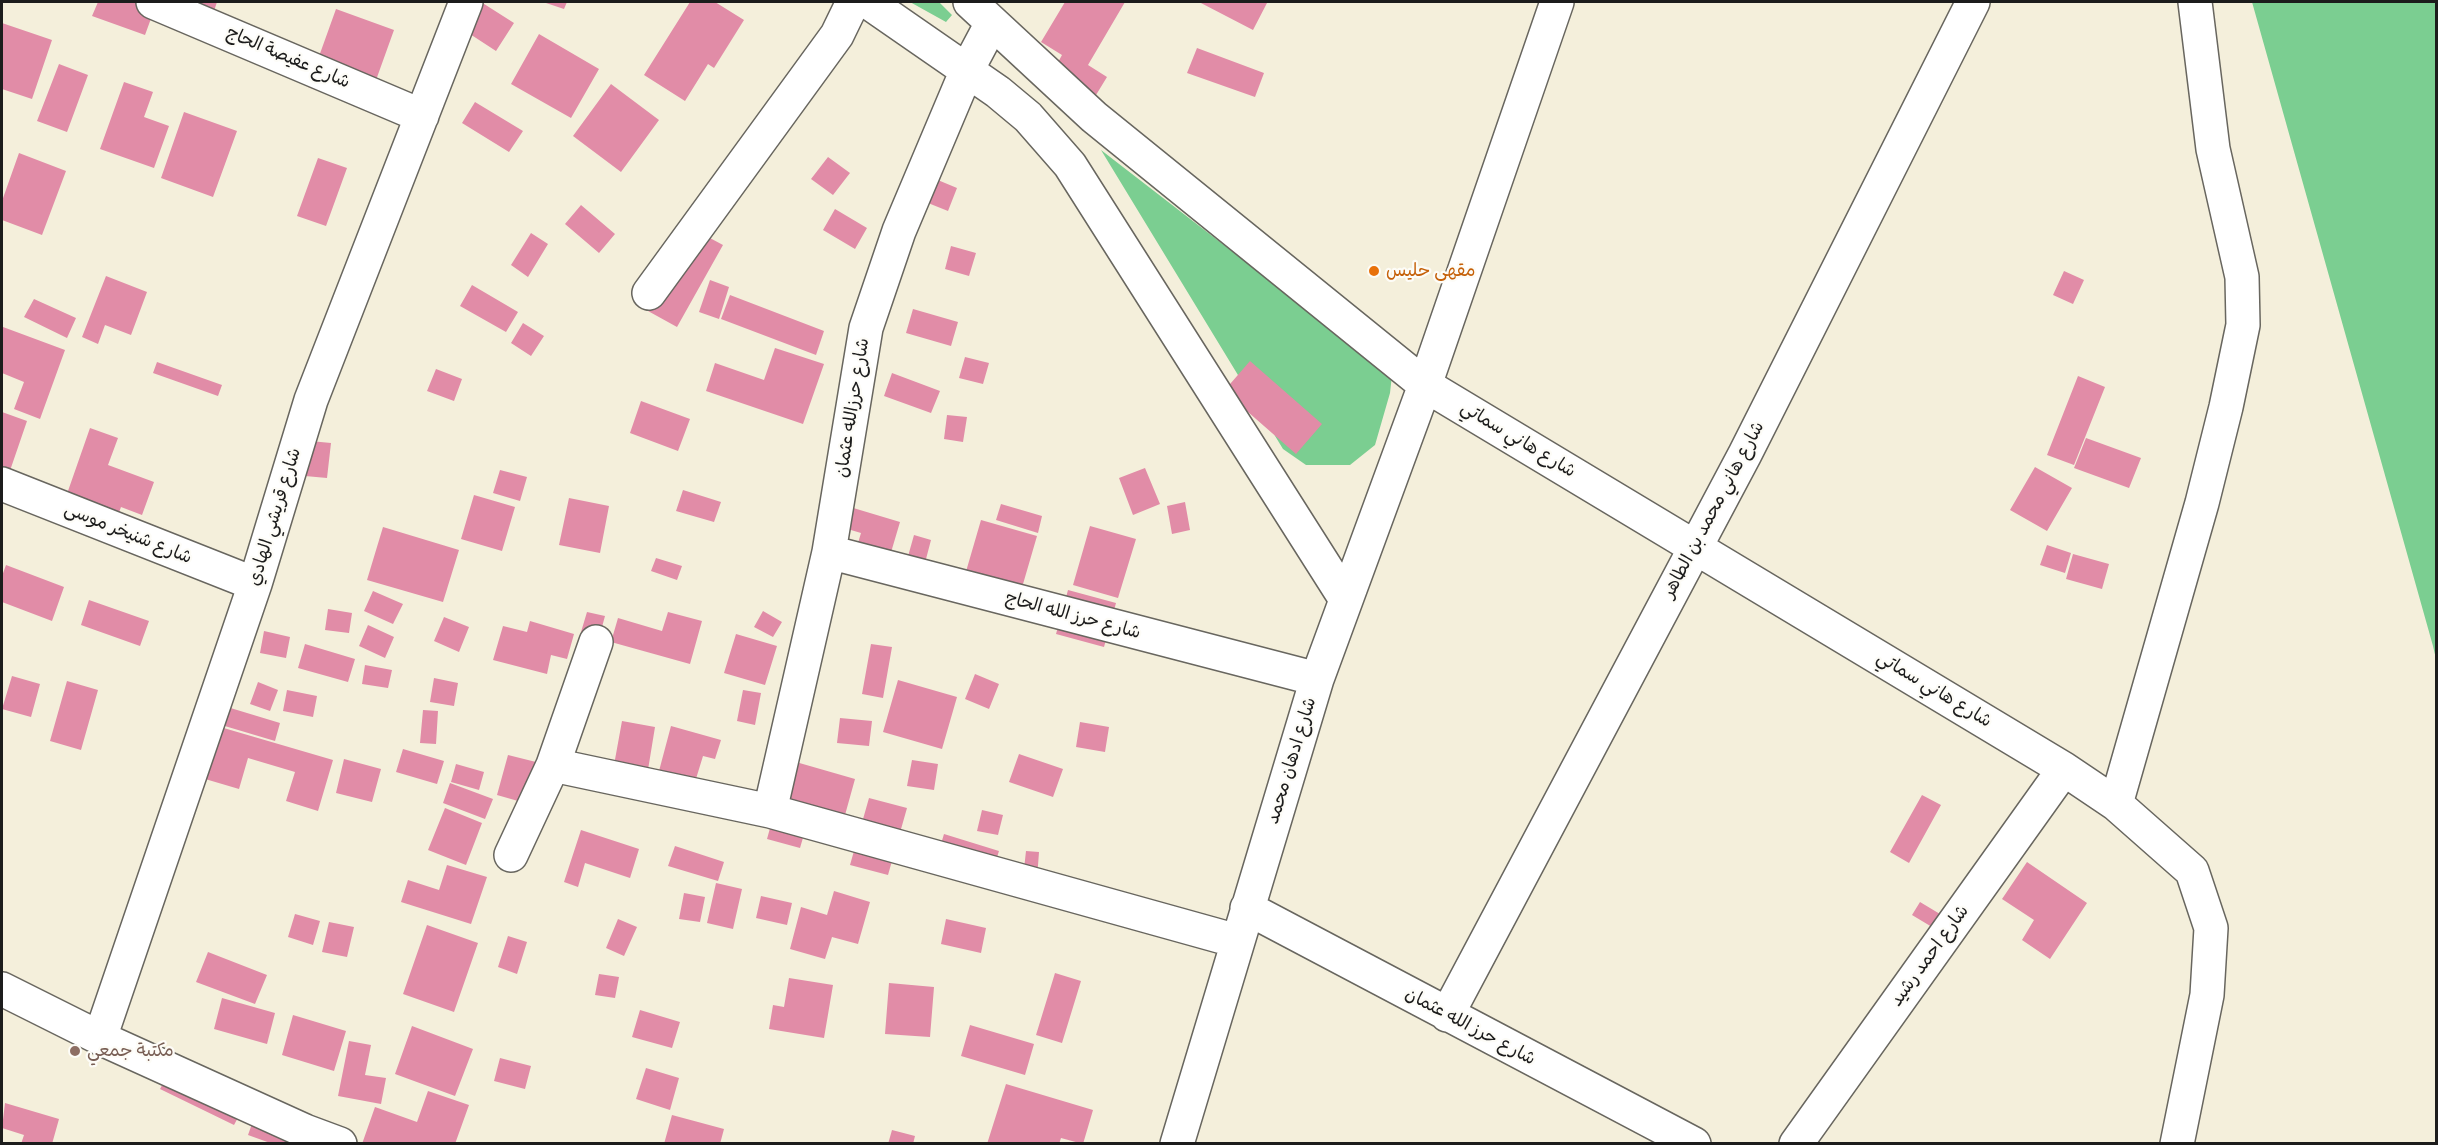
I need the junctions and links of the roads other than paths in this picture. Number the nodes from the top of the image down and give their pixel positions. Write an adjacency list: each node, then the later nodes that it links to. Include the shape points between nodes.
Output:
1 (153, 2): 10 (street, شارع عفيصة الحاج)
2 (466, 2): 10 (street, شارع قريشي الهادي)
3 (853, 2): 11 (street, via 837,35)
4 (868, 2): 9 (street)
5 (1557, 2): 12 (street, شارع ادهان محمد)
6 (1973, 2): 14 (street, شارع هاني محمد بن الطاهر)
7 (2195, 2): 22 (street, via 2213,149 2242,277 2243,325 2202,503)
8 (981, 12): 9 (street, شارع حرزالله عثمان); 12 (street, شارع هاني سماتي, via 1094,117)
9 (967, 70): 15 (street, شارع حرزالله عثمان, via 899,231 866,328); 17 (street, via 1028,117 1070,165)
10 (422, 116): 16 (street, شارع قريشي الهادي, via 311,400)
11 (649, 293)
12 (1425, 385): 14 (street, شارع هاني سماتي); 17 (street, شارع ادهان محمد)
13 (2, 483): 16 (street, شارع شنيخر موسى)
14 (1696, 546): 21 (street, شارع هاني سماتي); 28 (street, شارع هاني محمد بن الطاهر)
15 (829, 552): 19 (street, شارع حرز الله الحاج); 23 (street, شارع حرزالله عثمان)
16 (255, 584): 29 (street, شارع قريشي الهادي)
17 (1346, 598): 19 (street, شارع ادهان محمد)
18 (596, 642): 20 (street)
19 (1317, 679): 25 (street, شارع ادهان محمد)
20 (553, 765): 23 (street); 24 (street)
21 (2064, 769): 22 (street, شارع هاني سماتي); 33 (street, شارع احمد رشيد)
22 (2116, 804): 34 (street, شارع هاني سماتي, via 2192,871 2211,928 2207,995)
23 (770, 810): 26 (street)
24 (511, 855)
25 (1247, 908): 26 (street, شارع ادهان محمد); 28 (street, شارع حرز الله عثمان)
26 (1237, 941): 31 (street, شارع ادهان محمد)
27 (2, 989): 29 (street)
28 (1447, 1015): 32 (street, شارع حرز الله عثمان)
29 (100, 1038): 30 (street, via 305,1131)
30 (340, 1143)
31 (1177, 1143)
32 (1694, 1143)
33 (1796, 1143)
34 (2177, 1143)

